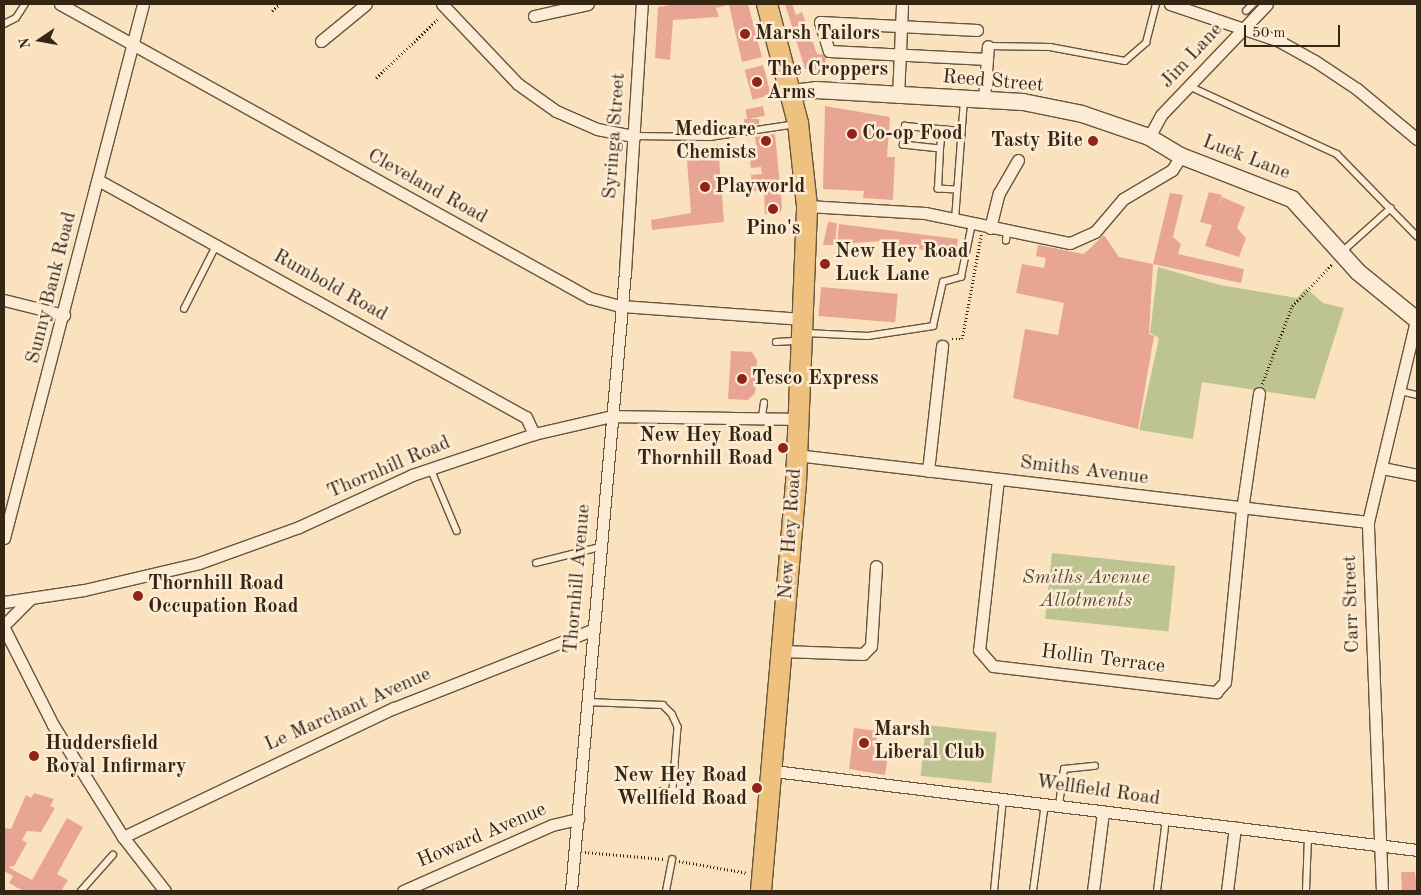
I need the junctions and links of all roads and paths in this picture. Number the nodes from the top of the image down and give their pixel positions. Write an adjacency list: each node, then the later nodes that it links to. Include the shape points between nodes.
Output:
1 (25, 4): 19 (lane, via 16,18)
2 (60, 4): 24 (street, Cleveland Road)
3 (143, 4): 24 (street, Sunny Bank Road)
4 (280, 4): 16 (path)
5 (366, 4): 23 (street)
6 (588, 4): 14 (street)
7 (642, 4): 37 (street, Syringa Street)
8 (767, 4): 30 (highway, New Hey Road)
9 (902, 4): 20 (street)
10 (1156, 4): 25 (lane, via 1146,43 1125,61 1050,47)
11 (1170, 4): 21 (street)
12 (1252, 4): 17 (lane, Jim Lane)
13 (1267, 4): 21 (street, Jim Lane)
14 (575, 5): 18 (street)
15 (445, 7): 28 (path); 37 (street, via 518,84 556,111 597,128)
16 (272, 11)
17 (1246, 11)
18 (534, 16)
19 (4, 24)
20 (901, 26): 22 (street); 26 (street); 26 (street, via 820,22 829,51)
21 (1243, 28): 29 (street, Jim Lane); 39 (street, via 1316,61 1358,89)
22 (977, 30)
23 (321, 42)
24 (131, 45): 43 (street, Sunny Bank Road); 54 (street, Cleveland Road, via 590,298)
25 (988, 46): 27 (street)
26 (900, 55): 27 (street); 31 (street)
27 (987, 59): 33 (street)
28 (376, 78)
29 (1189, 86): 38 (street, Jim Lane, via 1162,115); 46 (lane, via 1337,154)
30 (792, 93): 31 (street, Reed Street, via 816,90); 34 (highway, New Hey Road)
31 (898, 96): 32 (street, Reed Street)
32 (964, 100): 33 (street, Reed Street); 36 (lane)
33 (984, 100): 38 (street, Reed Street, via 1082,114)
34 (798, 123): 37 (lane, via 710,137); 45 (highway, New Hey Road)
35 (942, 130): 36 (lane); 40 (lane); 40 (lane, via 905,126 903,145)
36 (962, 131): 44 (lane)
37 (634, 136): 52 (street, Syringa Street)
38 (1149, 138): 41 (street, Reed Street)
39 (1417, 140)
40 (940, 149): 44 (lane, via 938,189)
41 (1181, 156): 48 (street, Luck Lane, via 1172,170 1123,199 1086,238 1070,243 1006,236); 51 (street, Luck Lane, via 1292,199)
42 (1018, 160): 48 (street)
43 (98, 180): 50 (street, Rumbold Road); 56 (street, Sunny Bank Road)
44 (957, 190): 47 (lane)
45 (807, 206): 47 (street, Luck Lane, via 878,207); 58 (highway, New Hey Road)
46 (1390, 208): 49 (lane); 51 (lane)
47 (955, 220): 48 (street, Luck Lane)
48 (981, 226): 58 (lane, via 961,277 944,282 934,326 868,336); 60 (path, via 962,339 944,338)
49 (1417, 236)
50 (217, 244): 55 (lane); 68 (street, Rumbold Road, via 526,417)
51 (1344, 252): 57 (street, Luck Lane, via 1370,283); 62 (path, via 1292,306)
52 (625, 270): 54 (street, Thornhill Avenue)
53 (4, 300): 56 (street)
54 (620, 306): 58 (street, Cleveland Road); 65 (street, Thornhill Avenue)
55 (184, 309)
56 (64, 315): 78 (street, Sunny Bank Road)
57 (1417, 320): 61 (street, Carr Street)
58 (801, 331): 59 (lane); 67 (highway, New Hey Road)
59 (776, 342)
60 (942, 346): 72 (street)
61 (1400, 391): 63 (lane); 70 (street, Carr Street)
62 (1260, 393): 75 (street)
63 (1417, 394)
64 (764, 403): 66 (lane)
65 (612, 416): 66 (street, Thornhill Road); 68 (street, Thornhill Road); 79 (street, Thornhill Avenue)
66 (762, 417): 67 (street, Thornhill Road)
67 (796, 419): 69 (highway, New Hey Road)
68 (534, 434): 71 (street, Thornhill Road)
69 (796, 454): 72 (street, Smiths Avenue); 86 (highway, New Hey Road)
70 (1382, 468): 73 (street); 76 (street, Carr Street)
71 (431, 469): 77 (lane); 82 (street, Thornhill Road, via 299,527 199,563)
72 (928, 471): 74 (street, Smiths Avenue)
73 (1417, 475)
74 (998, 479): 75 (street, Smiths Avenue); 75 (street, Hollin Terrace, via 979,650 993,666 1216,692 1225,682)
75 (1242, 510): 76 (street, Smiths Avenue)
76 (1368, 522): 102 (street, Carr Street)
77 (457, 531)
78 (4, 538)
79 (600, 547): 80 (lane); 85 (street, Thornhill Avenue)
80 (536, 563)
81 (876, 566): 86 (street, via 871,646 863,654)
82 (30, 598): 83 (street, Thornhill Road); 84 (street)
83 (4, 602)
84 (4, 626): 101 (street, via 53,726)
85 (592, 630): 87 (street, Thornhill Avenue); 101 (street, Le Marchant Avenue, via 394,708)
86 (783, 651): 89 (highway, New Hey Road)
87 (587, 702): 90 (lane, via 663,705 672,714 678,727); 97 (street, Thornhill Avenue)
88 (1094, 766): 95 (lane, via 1064,769)
89 (774, 772): 93 (street, Wellfield Road); 111 (highway, New Hey Road)
90 (673, 790): 91 (lane); 92 (lane)
91 (648, 791)
92 (688, 791)
93 (1004, 797): 94 (street, Wellfield Road); 112 (lane)
94 (1044, 803): 95 (street, Wellfield Road); 113 (lane)
95 (1059, 805): 96 (street, Wellfield Road)
96 (1103, 812): 98 (street, Wellfield Road); 114 (street)
97 (578, 819): 108 (street, Howard Avenue, via 552,825); 109 (street, Thornhill Avenue)
98 (1166, 819): 99 (street, Wellfield Road); 115 (lane)
99 (1235, 827): 100 (street, Wellfield Road); 116 (street)
100 (1308, 836): 102 (street, Wellfield Road); 117 (lane)
101 (124, 837): 107 (street)
102 (1381, 846): 103 (street, Wellfield Road); 118 (street, Carr Street)
103 (1417, 850)
104 (113, 855): 106 (lane)
105 (672, 860): 110 (lane)
106 (81, 891)
107 (164, 891)
108 (403, 891)
109 (571, 891)
110 (666, 891)
111 (761, 891)
112 (994, 891)
113 (1033, 891)
114 (1093, 891)
115 (1157, 891)
116 (1227, 891)
117 (1306, 891)
118 (1382, 891)

